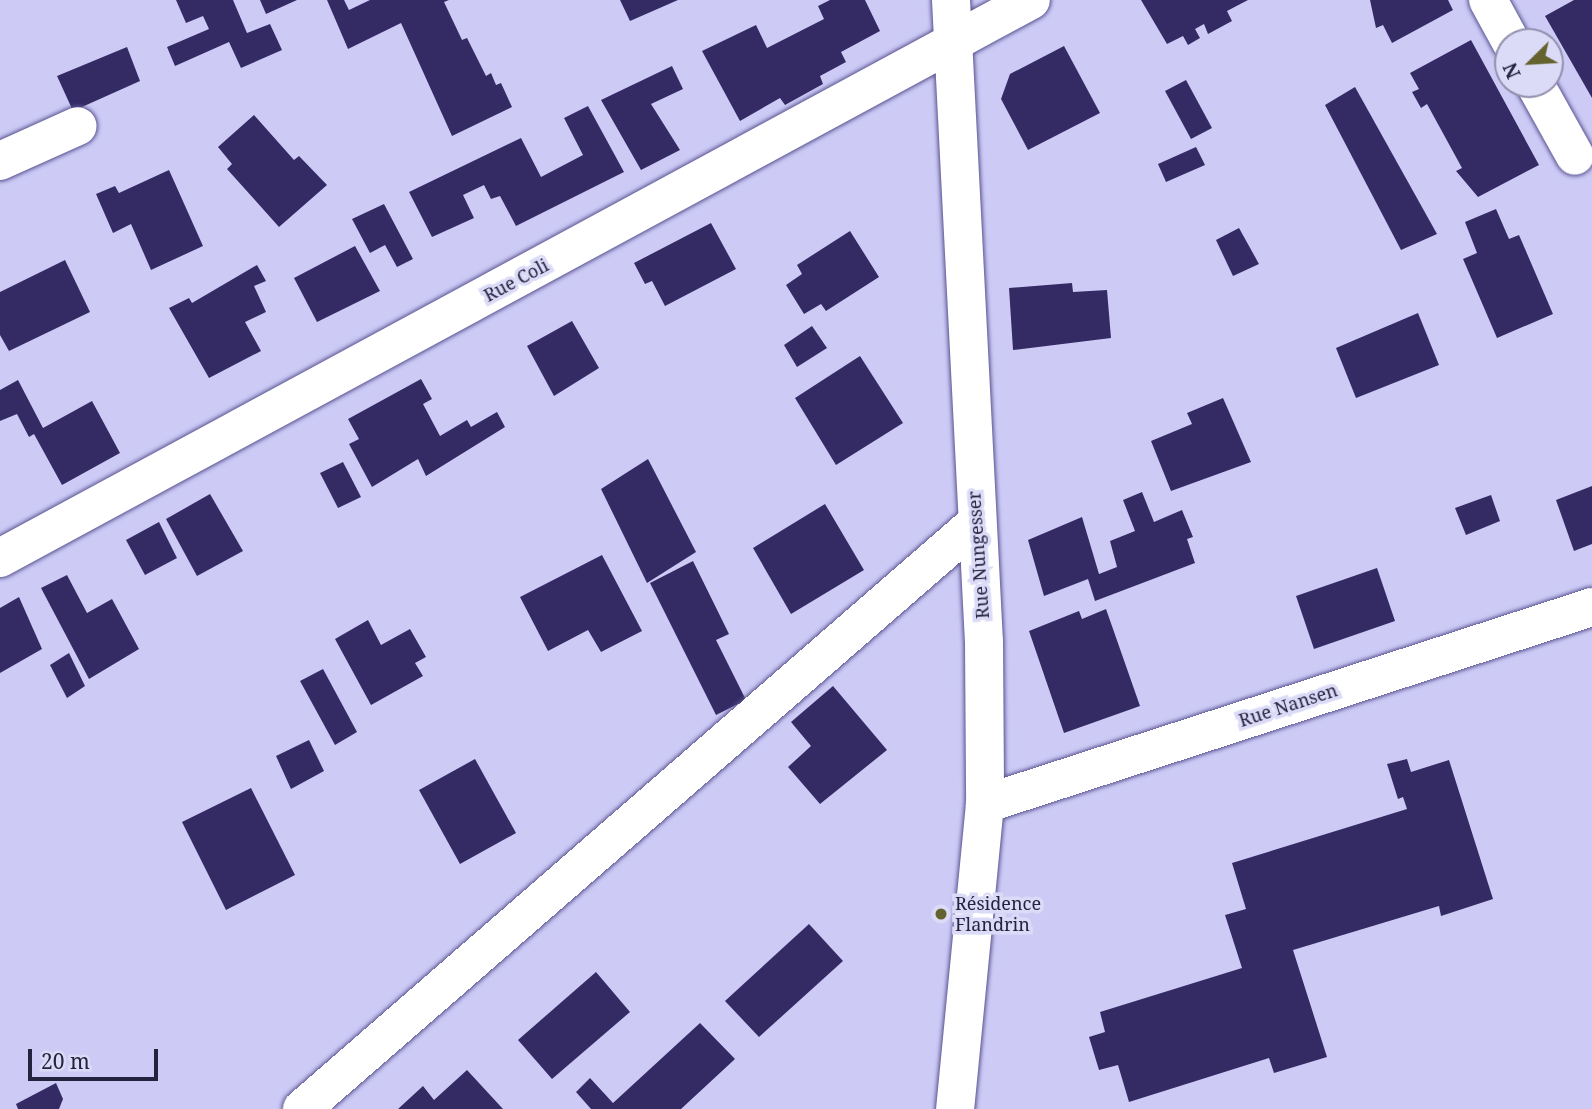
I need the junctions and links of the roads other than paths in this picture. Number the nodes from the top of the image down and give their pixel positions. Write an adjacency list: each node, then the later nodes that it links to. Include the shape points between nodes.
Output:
1 (951, 0): 5 (street, Rue Nungesser)
2 (1031, 0): 5 (street, Rue Coli)
3 (1488, 0): 4 (street)
4 (1503, 28)
5 (955, 43): 10 (street, Rue Nungesser); 11 (street, Rue Coli)
6 (1543, 98): 8 (street)
7 (78, 126): 9 (street)
8 (1575, 156)
9 (0, 161)
10 (975, 524): 13 (street, Rue Nungesser, via 984,642); 14 (street)
11 (0, 558)
12 (1592, 607): 13 (street, Rue Nansen)
13 (985, 804): 15 (street, Rue Nungesser)
14 (302, 1109)
15 (955, 1109)

